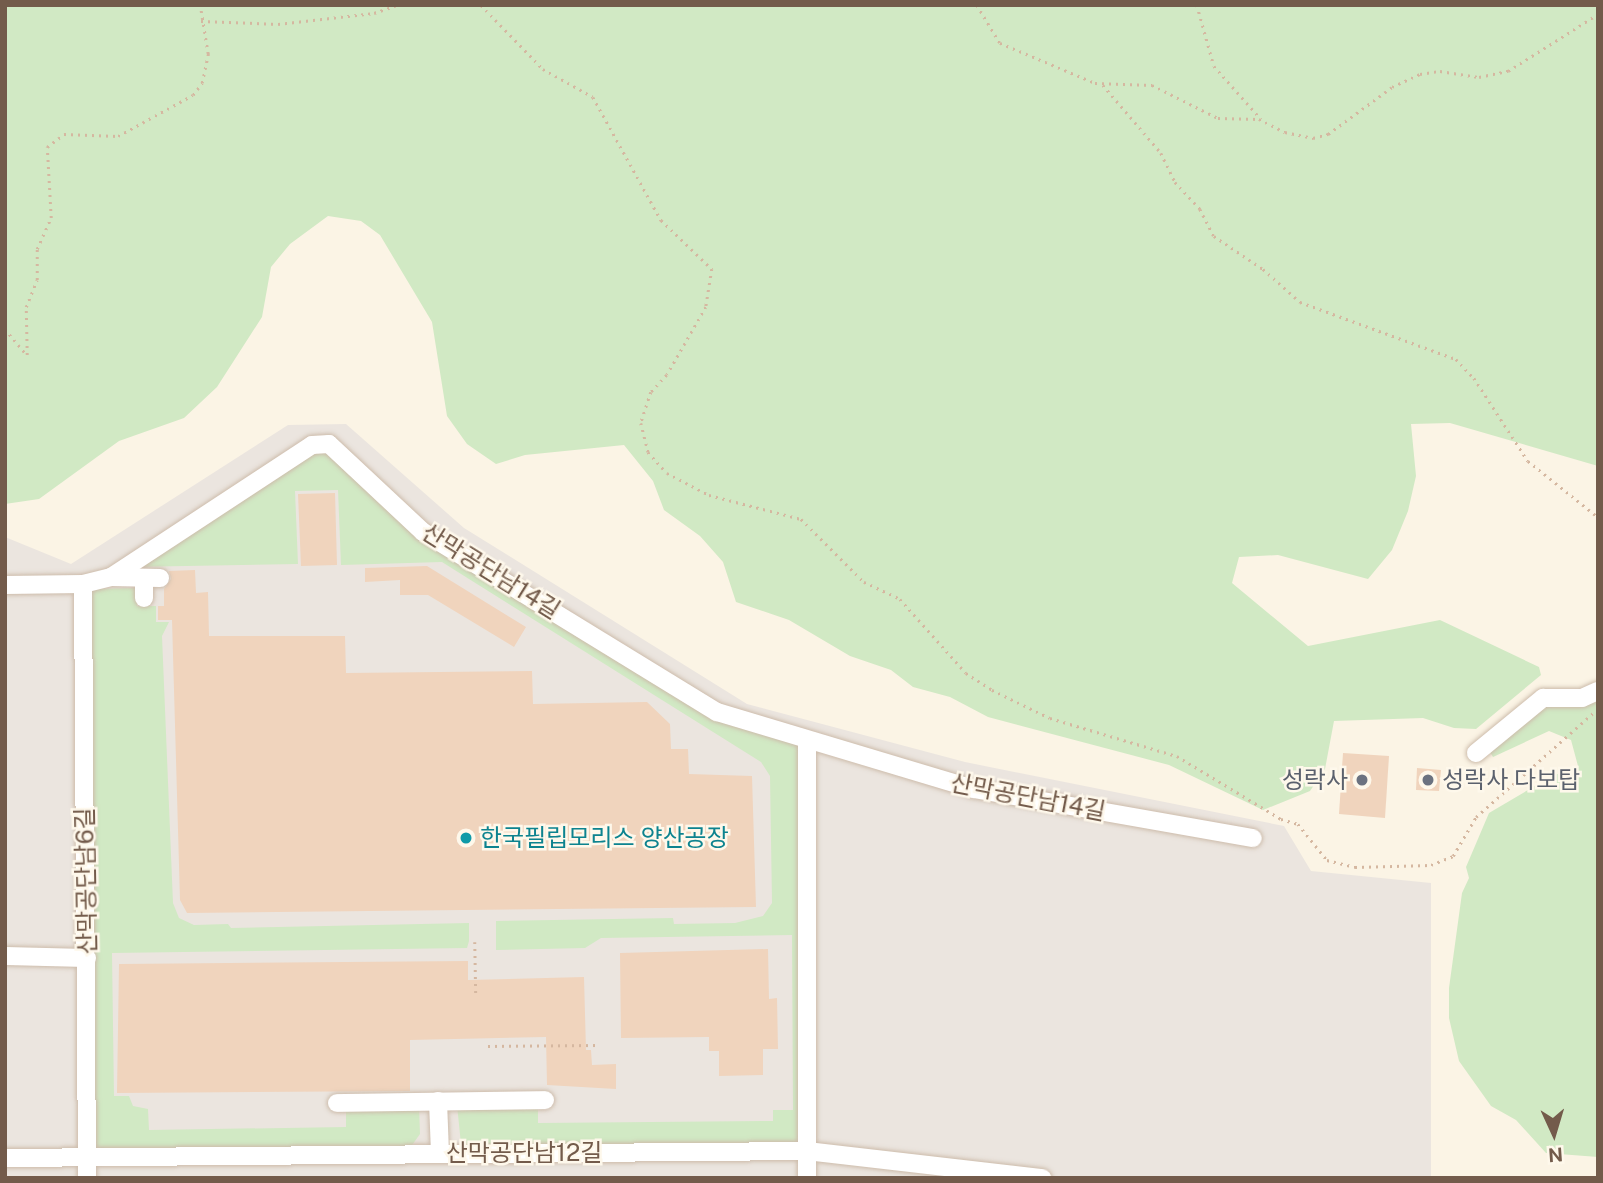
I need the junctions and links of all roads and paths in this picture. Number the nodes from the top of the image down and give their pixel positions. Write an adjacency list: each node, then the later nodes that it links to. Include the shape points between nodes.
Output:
1 (200, 5): 7 (path)
2 (397, 5): 7 (path, via 374,13 278,24)
3 (481, 5): 17 (path, via 543,69 593,97 661,220 712,269 706,307 667,375 651,392 641,423 648,452 667,473 709,495 801,519 864,582 900,599 966,673 992,690 1050,718 1177,756 1281,820 1298,824 1327,860 1355,867 1432,865 1454,856 1476,817)
4 (977, 5): 8 (path, via 1000,43)
5 (1197, 5): 9 (path, via 1214,66)
6 (1598, 14): 9 (path, via 1508,71 1479,77 1430,71 1404,80 1319,137 1285,132)
7 (201, 21): 10 (path, via 208,54 202,83 193,95 118,136 64,134 47,147 51,218 37,249 37,280 26,307 27,355)
8 (1102, 85): 9 (path, via 1152,85 1218,118); 11 (path, via 1161,153 1175,183 1200,209 1214,236 1300,302 1456,359 1474,378 1528,461)
9 (1263, 121)
10 (5, 328)
11 (1598, 517)
12 (111, 577): 13 (street, 산막공단남14길); 15 (street, via 152,578); 18 (street, 산막공단남14길, via 312,445 330,444 424,532 717,712)
13 (83, 584): 14 (street, 산막공단남14길); 23 (street, 산막공단남6길)
14 (5, 585)
15 (144, 598)
16 (1598, 691): 19 (street, via 1582,698 1543,698)
17 (1598, 708)
18 (807, 741): 20 (street, 산막공단남14길, via 974,789); 30 (street)
19 (1476, 753)
20 (1253, 838)
21 (475, 942): 24 (path)
22 (5, 956): 23 (street)
23 (87, 958): 32 (street, 산막공단남6길)
24 (476, 998)
25 (600, 1045): 26 (path)
26 (488, 1046)
27 (545, 1100): 28 (street)
28 (438, 1101): 29 (street); 31 (street)
29 (337, 1102)
30 (807, 1151): 31 (street, 산막공단남12길); 35 (street); 36 (street, 산막공단남12길)
31 (440, 1154): 32 (street, 산막공단남12길)
32 (88, 1157): 33 (street, 산막공단남12길); 34 (street, 산막공단남6길)
33 (5, 1158)
34 (87, 1178)
35 (807, 1178)
36 (1042, 1178)

